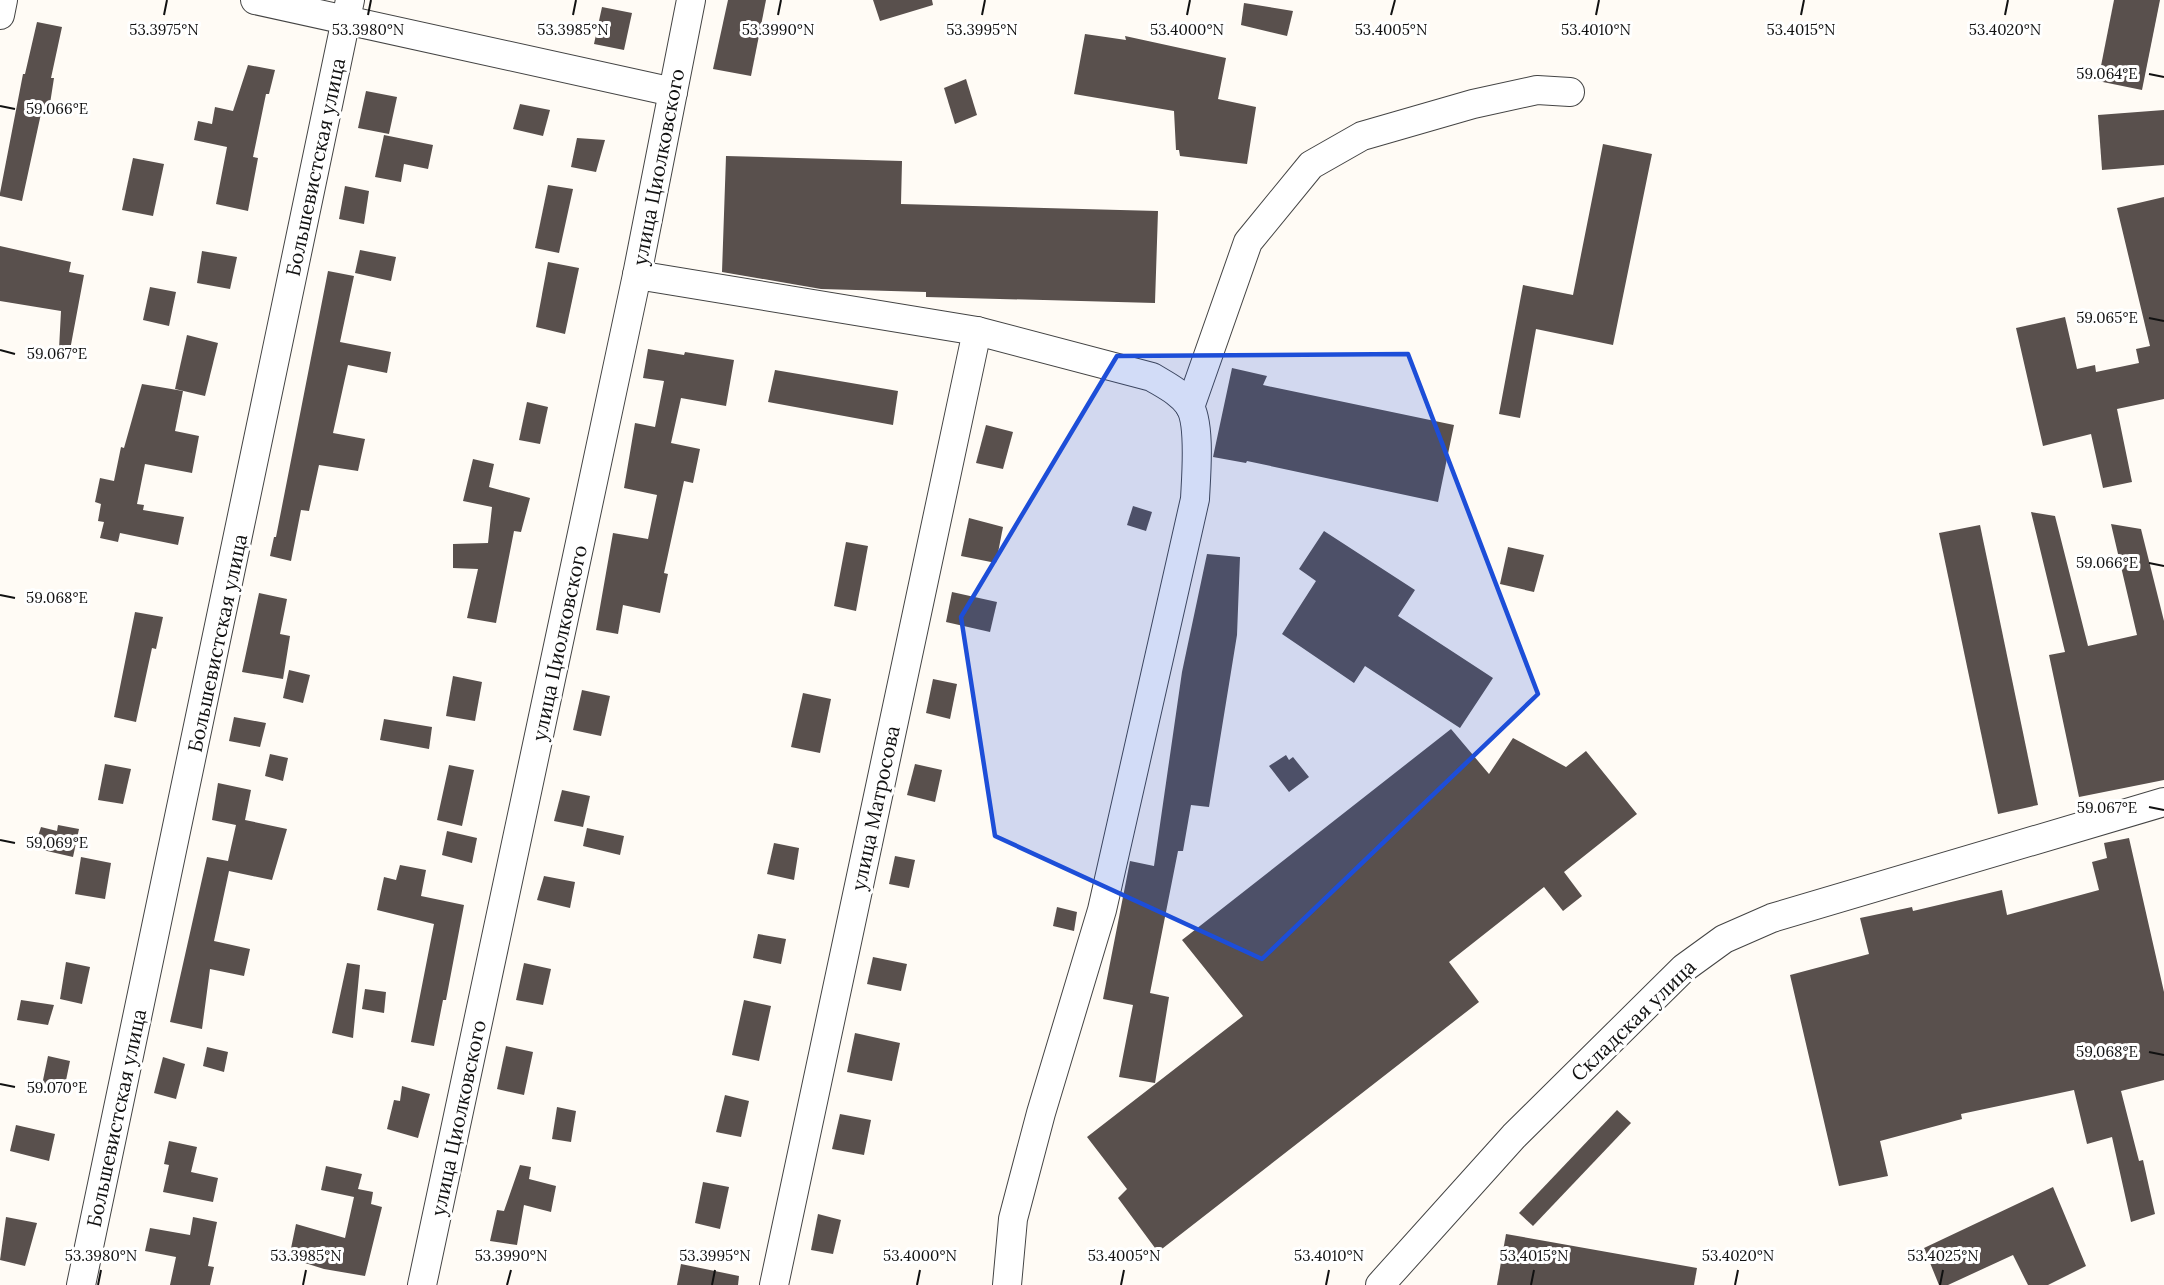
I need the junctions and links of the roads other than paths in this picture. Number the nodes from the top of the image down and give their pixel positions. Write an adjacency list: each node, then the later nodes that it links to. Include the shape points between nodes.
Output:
1 (3, 0): 5 (street)
2 (255, 0): 4 (street)
3 (692, 0): 6 (street, улица Циолковского)
4 (348, 10): 6 (street); 12 (street, Большевистская улица)
5 (0, 15)
6 (673, 92): 8 (street, улица Циолковского)
7 (1570, 93): 10 (street, via 1537,90 1473,104 1362,136 1311,165 1248,242)
8 (637, 274): 9 (street); 13 (street, улица Циолковского)
9 (977, 331): 10 (street, via 1152,377 1174,390); 14 (street, улица Матросова)
10 (1190, 407): 15 (street, via 1197,441 1195,499 1102,910 1013,1219)
11 (2164, 802): 16 (street, Складская улица, via 1772,918 1724,939 1684,968 1514,1136)
12 (81, 1285)
13 (422, 1285)
14 (774, 1285)
15 (1007, 1285)
16 (1380, 1285)

